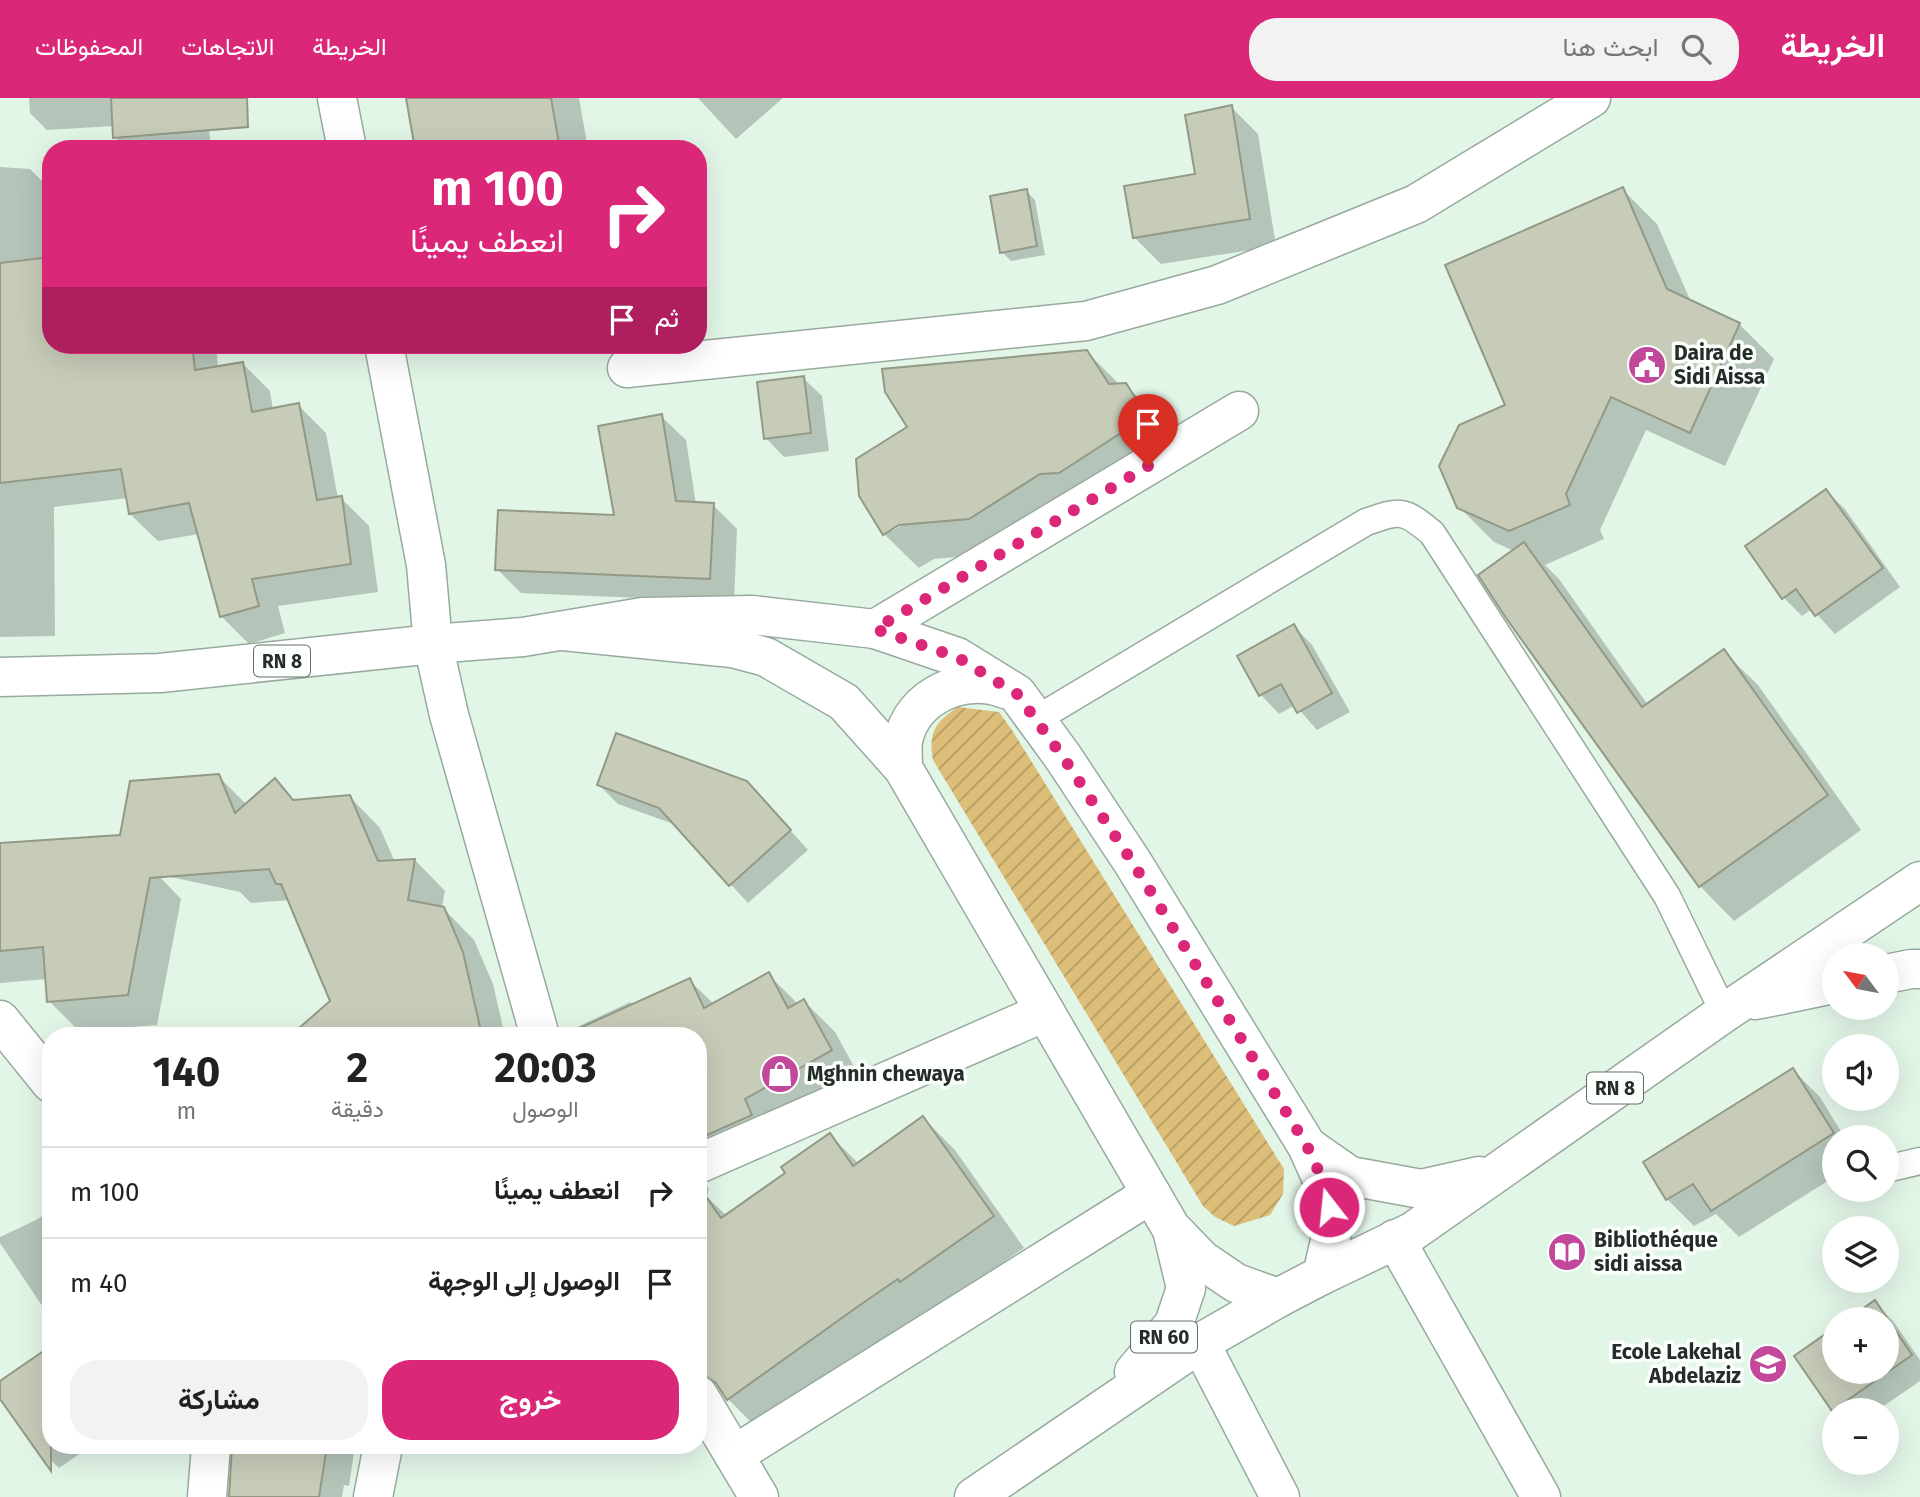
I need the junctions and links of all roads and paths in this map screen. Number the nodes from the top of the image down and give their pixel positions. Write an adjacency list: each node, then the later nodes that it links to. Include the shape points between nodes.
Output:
1 (337, 98): 3 (main road)
2 (1591, 98): 5 (main road, via 1416,204 1217,285 1086,321)
3 (345, 140)
4 (386, 354): 9 (main road, via 426,565)
5 (627, 368)
6 (1239, 411): 7 (main road)
7 (875, 629): 8 (main road, RN 8, via 752,615 643,617); 11 (main road, RN 8, via 957,657)
8 (563, 631): 9 (main road, RN 8); 12 (main road, RN 8, via 732,648 766,657 844,702)
9 (433, 644): 10 (main road, RN 8, via 160,673); 20 (main road)
10 (0, 677)
11 (1026, 707): 12 (main road, via 991,684 962,683 936,694 916,713 904,739); 17 (lane, via 1366,523 1396,512 1413,517 1432,533 1667,896); 22 (main road, via 1133,863)
12 (903, 768): 18 (main road)
13 (1920, 881): 17 (main road)
14 (1920, 970): 15 (main road)
15 (1899, 971)
16 (1822, 987): 17 (main road, RN 8)
17 (1730, 1008): 26 (main road, RN 8)
18 (1045, 1012): 23 (main road); 27 (main road)
19 (0, 1020): 21 (main road)
20 (537, 1027)
21 (42, 1072)
22 (1307, 1146): 26 (main road, RN 8, via 1350,1176 1421,1189); 30 (main road, via 1325,1185 1333,1228)
23 (707, 1160)
24 (1920, 1161): 25 (lane)
25 (1899, 1166)
26 (1494, 1173): 29 (main road, via 1412,1232)
27 (1151, 1194): 28 (main road); 37 (main road)
28 (1171, 1228): 31 (main road, via 1202,1260 1236,1283); 34 (main road, RN 60, via 1186,1288 1174,1324)
29 (1395, 1239): 30 (main road); 43 (main road)
30 (1322, 1275): 31 (main road)
31 (1278, 1298): 32 (main road, RN 60)
32 (1200, 1343): 34 (main road, RN 60); 42 (main road)
33 (707, 1410): 37 (main road)
34 (1084, 1422): 41 (main road, RN 60)
35 (210, 1454): 38 (main road)
36 (381, 1454): 39 (main road)
37 (734, 1455): 40 (main road)
38 (207, 1497)
39 (373, 1497)
40 (759, 1497)
41 (974, 1497)
42 (1280, 1497)
43 (1541, 1497)

